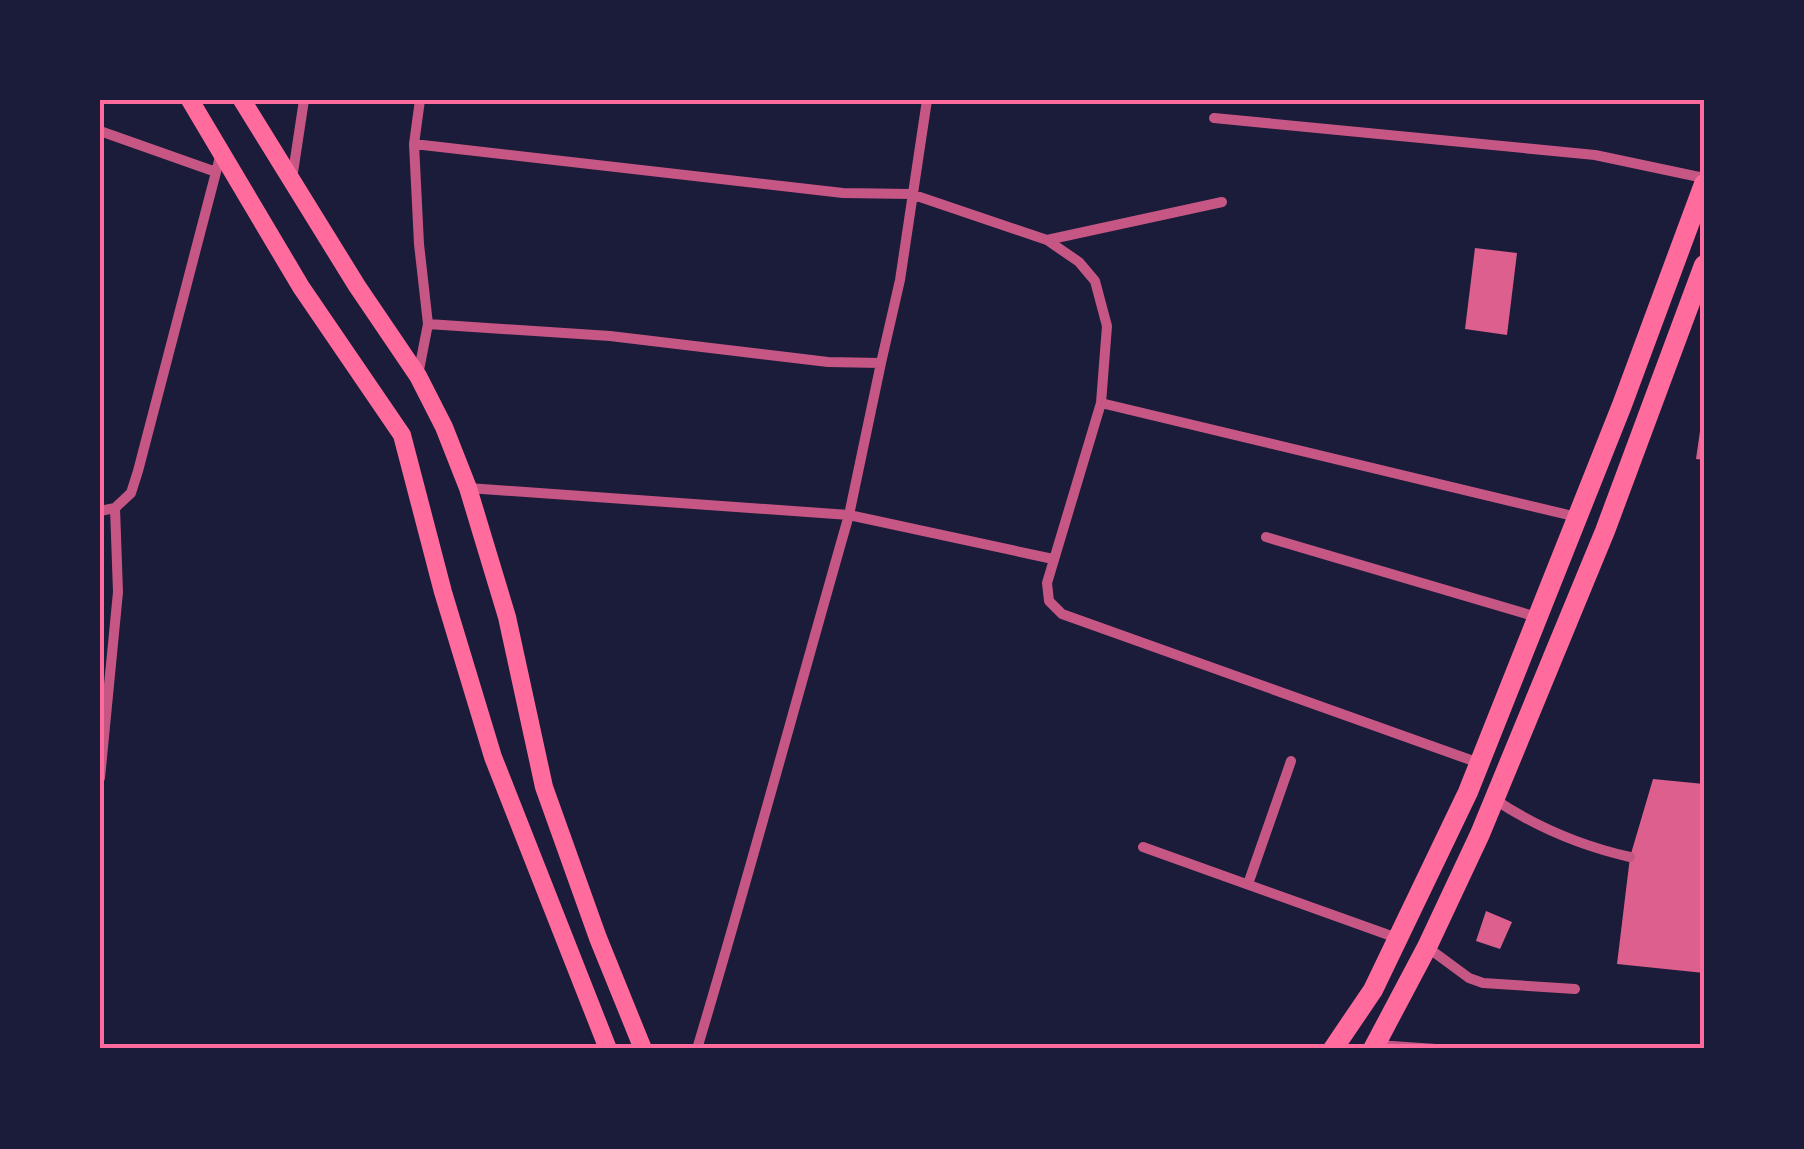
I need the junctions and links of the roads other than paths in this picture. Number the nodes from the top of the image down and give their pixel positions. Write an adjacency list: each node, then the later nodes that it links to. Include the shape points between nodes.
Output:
1 (190, 100): 9 (main road)
2 (242, 100): 11 (main road)
3 (304, 100): 11 (street)
4 (420, 100): 8 (street)
5 (927, 100): 13 (street)
6 (1214, 118): 12 (street, via 1596,154)
7 (100, 131): 10 (street)
8 (414, 144): 13 (street); 17 (street)
9 (221, 150): 10 (street); 40 (main road, via 296,278 402,435 493,756)
10 (216, 172): 22 (street, via 131,492)
11 (292, 180): 19 (main road)
12 (1704, 181): 25 (main road)
13 (911, 194): 15 (street); 18 (street)
14 (1222, 202): 15 (street)
15 (1047, 240): 20 (street, via 1095,281 1107,326)
16 (1704, 266): 32 (main road, via 1605,531)
17 (428, 324): 18 (street); 19 (street)
18 (881, 363): 24 (street)
19 (418, 376): 21 (main road)
20 (1100, 403): 25 (street); 27 (street)
21 (468, 488): 24 (street); 41 (main road, via 507,617 544,787)
22 (114, 508): 23 (street); 31 (street, via 118,592)
23 (100, 510)
24 (849, 515): 27 (street); 42 (street)
25 (1577, 517): 28 (main road)
26 (1266, 537): 28 (street)
27 (1053, 558): 30 (street, via 1047,584 1062,614)
28 (1538, 616): 30 (main road)
29 (1291, 761): 35 (street)
30 (1479, 763): 36 (main road)
31 (100, 778)
32 (1494, 799): 34 (street, via 1592,848); 37 (main road)
33 (1143, 847): 35 (street)
34 (1630, 857)
35 (1248, 884): 36 (street)
36 (1397, 938): 43 (main road, via 1373,990)
37 (1427, 947): 38 (street, via 1483,984); 39 (main road)
38 (1575, 989)
39 (1374, 1047): 44 (street)
40 (608, 1049)
41 (643, 1049)
42 (697, 1049)
43 (1333, 1049)
44 (1436, 1049)

